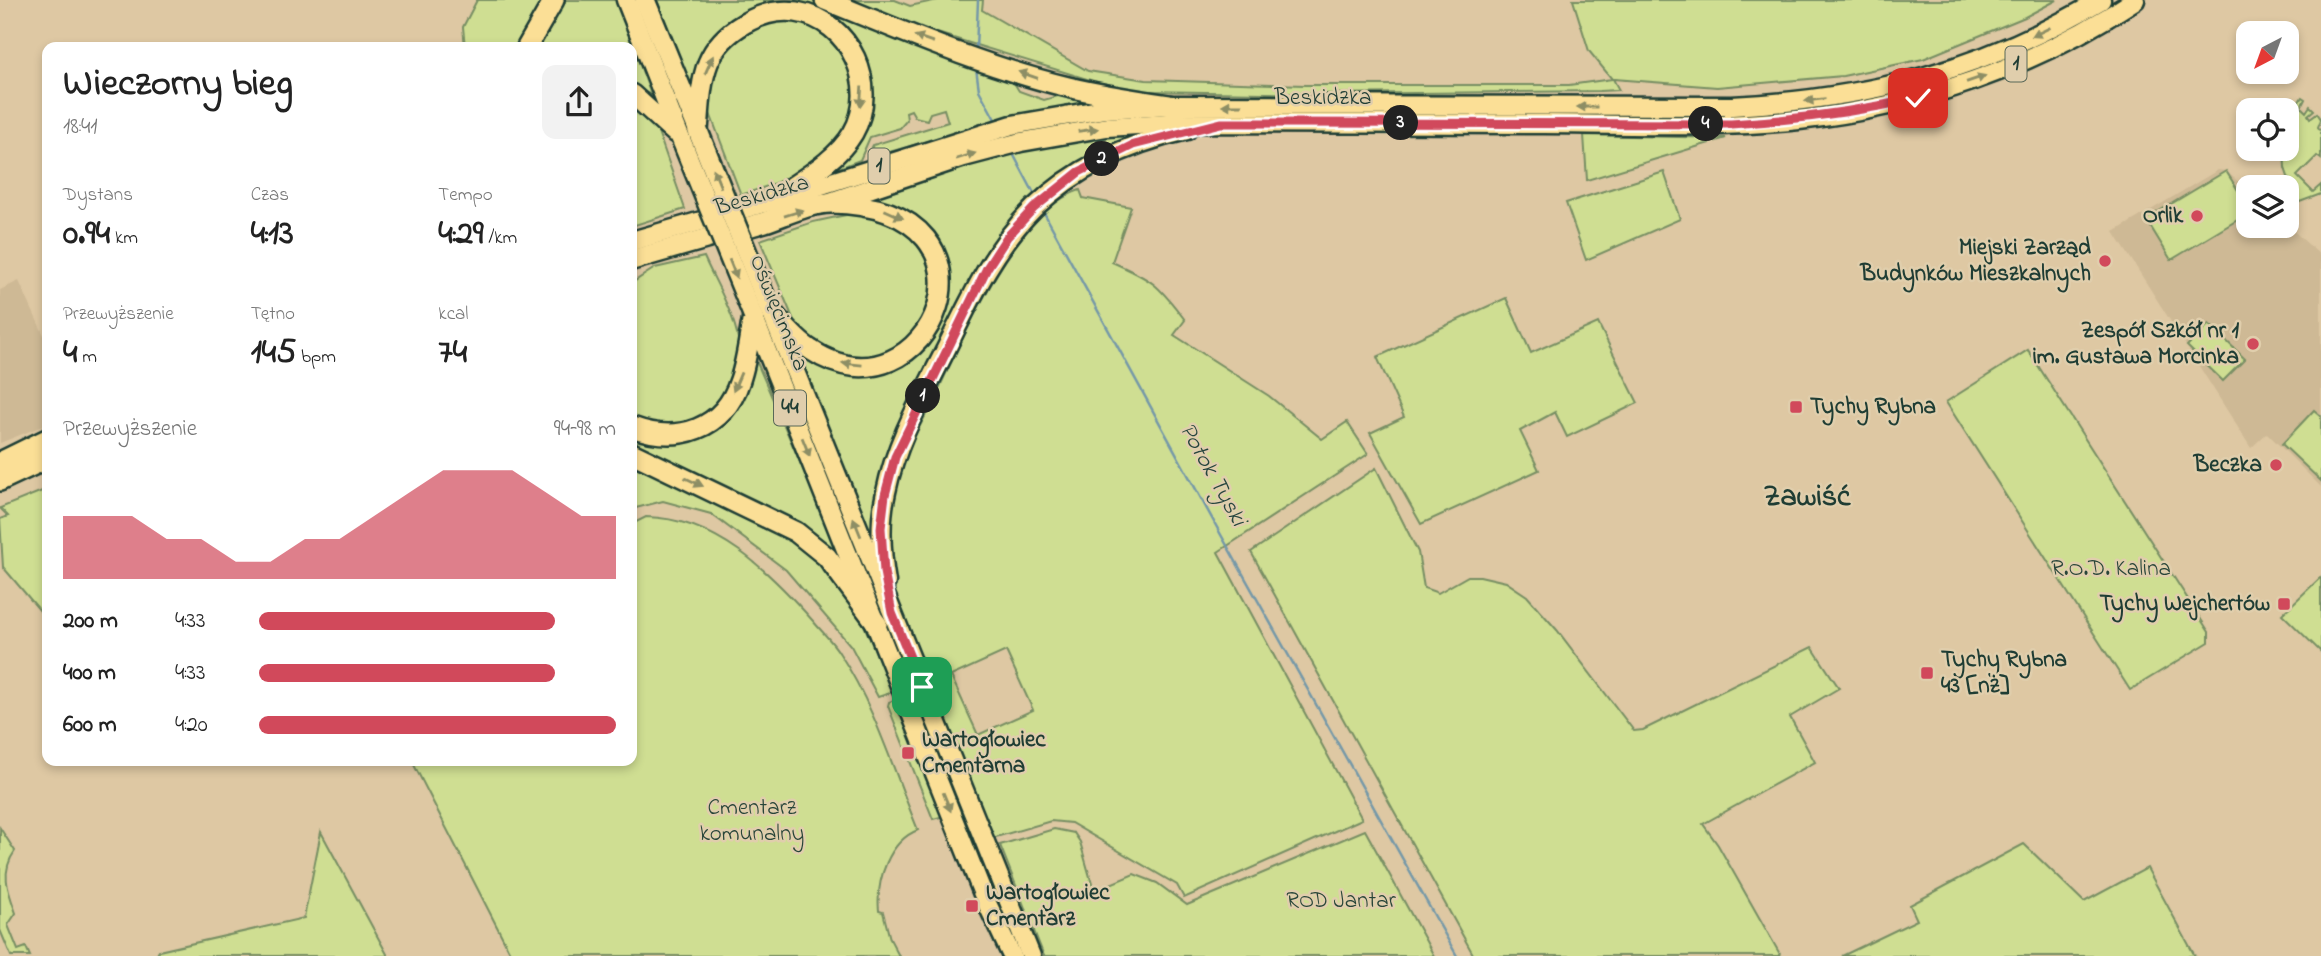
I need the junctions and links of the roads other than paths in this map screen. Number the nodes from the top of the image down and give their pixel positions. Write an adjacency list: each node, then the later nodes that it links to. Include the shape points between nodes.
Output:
1 (554, 0): 7 (highway)
2 (626, 0): 11 (main road, Oświęcimska / 44)
3 (645, 0): 11 (highway, Oświęcimska / 44)
4 (825, 0): 9 (highway, one-way to 4, via 1067,87)
5 (2101, 0): 9 (main road, Beskidzka / 1, one-way to 9, via 2035,36 1945,71 1882,89 1796,103)
6 (2135, 0): 10 (main road, Beskidzka / 1, one-way to 6, via 1731,124 1845,114 1918,98 1996,72 2085,30)
7 (530, 42)
8 (637, 98): 11 (main road)
9 (1169, 105): 12 (main road, Beskidzka / 1, via 1105,109 1012,125)
10 (1221, 123): 12 (main road, Beskidzka / 1, one-way to 10, via 1021,142 1107,127); 26 (main road, via 1133,145 1097,162 1058,187 1007,237 987,268 895,457 881,528)
11 (689, 134): 13 (highway, one-way to 13, via 709,60 736,28 767,15 796,12 835,31 862,72 863,102 854,131 838,153); 19 (highway, Oświęcimska / 44, bridge)
12 (990, 140): 13 (main road, Beskidzka / 1); 14 (main road, Beskidzka / 1, one-way to 12)
13 (772, 201): 15 (main road, Beskidzka / 1)
14 (827, 203): 16 (highway, Beskidzka / 1, one-way to 14); 19 (highway, one-way to 19, via 890,212 923,234 942,272 933,323 909,351 892,360 856,365 813,352)
15 (637, 240)
16 (671, 248): 17 (highway, Beskidzka / 1); 18 (highway)
17 (637, 258)
18 (637, 272)
19 (761, 313): 20 (highway, one-way to 20, via 740,381 722,412 695,431 652,433); 26 (main road, Oświęcimska / 44)
20 (637, 428)
21 (42, 441): 24 (highway)
22 (637, 455): 26 (highway, one-way to 26, via 796,531 827,557)
23 (42, 461): 25 (highway)
24 (0, 462)
25 (0, 481)
26 (884, 619): 27 (main road, Oświęcimska / 44, one-way to 27, via 985,899); 28 (main road, Oświęcimska / 44)
27 (1012, 956)
28 (1031, 956)

